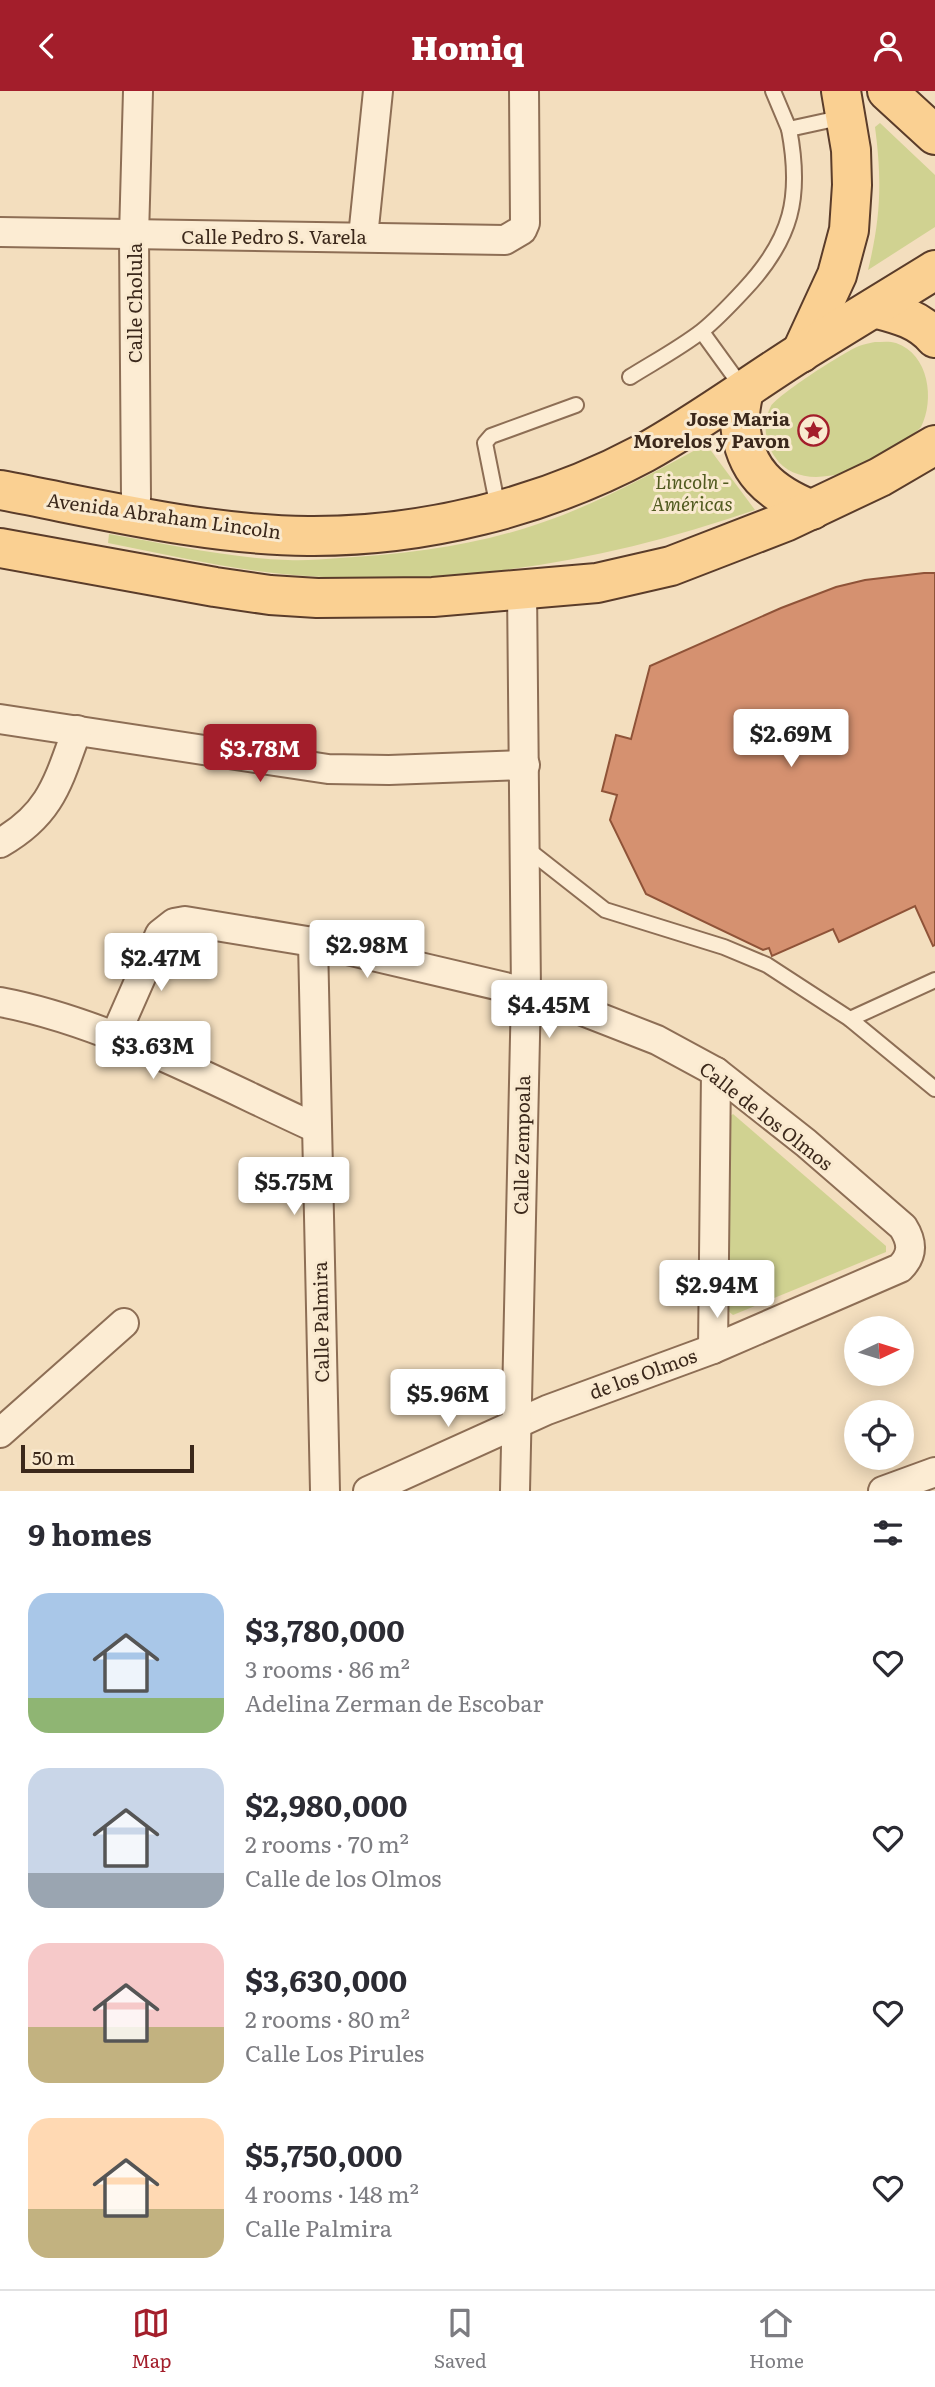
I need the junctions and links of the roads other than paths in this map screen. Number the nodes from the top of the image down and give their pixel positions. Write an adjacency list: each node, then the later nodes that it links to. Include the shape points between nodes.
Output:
1 (138, 91): 10 (street, Calle Cholula)
2 (378, 91): 11 (street)
3 (524, 91): 11 (street, Calle Pedro S. Varela, via 526,209 522,230 505,240)
4 (773, 91): 7 (lane)
5 (887, 91): 8 (main road)
6 (843, 104): 7 (lane); 16 (main road, via 852,162 849,230 837,275)
7 (789, 129): 14 (lane, via 795,181 784,235 763,271)
8 (935, 135)
9 (0, 232): 10 (street, Calle Pedro S. Varela)
10 (134, 236): 11 (street, Calle Pedro S. Varela); 24 (street, Calle Cholula)
11 (363, 237)
12 (935, 270): 13 (main road, Avenida Abraham Lincoln)
13 (874, 308): 15 (main road, via 908,317); 16 (main road, Avenida Abraham Lincoln)
14 (702, 332): 17 (lane); 18 (lane)
15 (935, 338)
16 (801, 353): 18 (main road, Avenida Abraham Lincoln)
17 (630, 377)
18 (744, 390): 22 (main road, Avenida Abraham Lincoln, via 642,454 569,487); 23 (main road, via 739,421 750,460 783,498)
19 (576, 405): 22 (lane, via 491,436 485,443)
20 (935, 445): 23 (main road)
21 (0, 490): 24 (main road, Avenida Abraham Lincoln)
22 (501, 510): 24 (main road, Avenida Abraham Lincoln, via 414,529 308,536)
23 (812, 510): 26 (main road, via 671,566 597,583)
24 (134, 516)
25 (0, 548): 26 (main road, via 270,595 420,597)
26 (522, 589): 29 (street, Calle Zempoala)
27 (0, 719): 28 (street)
28 (77, 730): 29 (street, via 328,769); 30 (street, via 56,788 39,813)
29 (525, 765): 31 (street, Calle Zempoala)
30 (0, 843)
31 (526, 848): 34 (street, Calle Zempoala); 36 (lane, via 605,910 767,965)
32 (313, 942): 34 (street, Calle de los Olmos); 37 (street, Calle de los Olmos, via 174,923 160,934); 40 (street, Calle Palmira)
33 (935, 980): 36 (lane)
34 (526, 992): 38 (street, Calle de los Olmos, via 657,1040); 44 (street, Calle Zempoala)
35 (0, 1002): 37 (street)
36 (850, 1019): 39 (lane)
37 (115, 1036): 40 (street)
38 (716, 1072): 41 (street, Calle de los Olmos, via 903,1227); 43 (street)
39 (935, 1089)
40 (316, 1128): 47 (street, Calle Palmira)
41 (911, 1250): 43 (street, de los Olmos, via 900,1268)
42 (124, 1323): 45 (street)
43 (713, 1349): 44 (street, de los Olmos)
44 (515, 1425): 48 (street, de los Olmos); 49 (street, Calle Zempoala)
45 (0, 1433)
46 (935, 1472): 50 (street)
47 (325, 1491)
48 (368, 1491)
49 (515, 1491)
50 (883, 1491)

